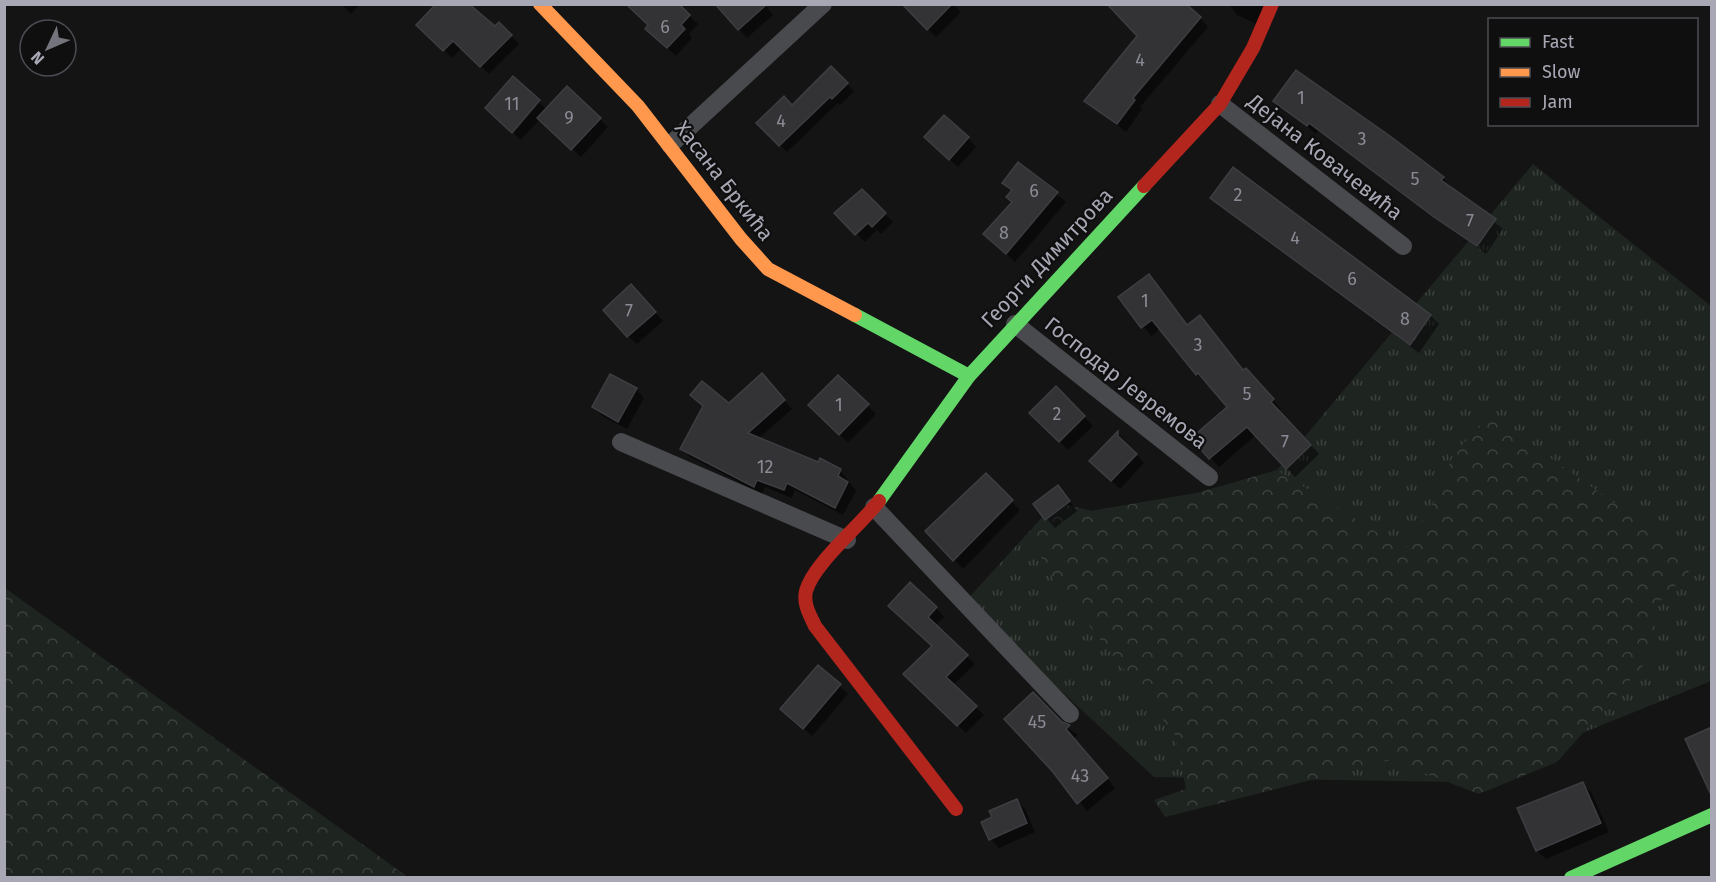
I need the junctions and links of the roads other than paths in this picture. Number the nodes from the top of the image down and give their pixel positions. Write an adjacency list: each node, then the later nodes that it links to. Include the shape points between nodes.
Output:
1 (540, 4): 5 (street, Хасана Бркића, via 614,78)
2 (823, 4): 5 (street)
3 (1272, 4): 4 (street, Георги Димитрова, via 1253,48)
4 (1220, 104): 6 (street, Дејана Ковачевића); 7 (street, Георги Димитрова)
5 (670, 145): 8 (street, Хасана Бркића, via 748,249 768,269)
6 (1403, 246)
7 (1015, 324): 8 (street, Георги Димитрова); 10 (street, Господар Јевремова)
8 (969, 376): 11 (street, Георги Димитрова)
9 (621, 442): 12 (street)
10 (1209, 477)
11 (873, 507): 12 (street, Георги Димитрова); 13 (street)
12 (847, 540): 14 (street, Георги Димитрова, via 813,575 806,592 806,607 815,626)
13 (1070, 714)
14 (956, 809)
15 (1712, 815): 16 (street)
16 (1571, 878)

